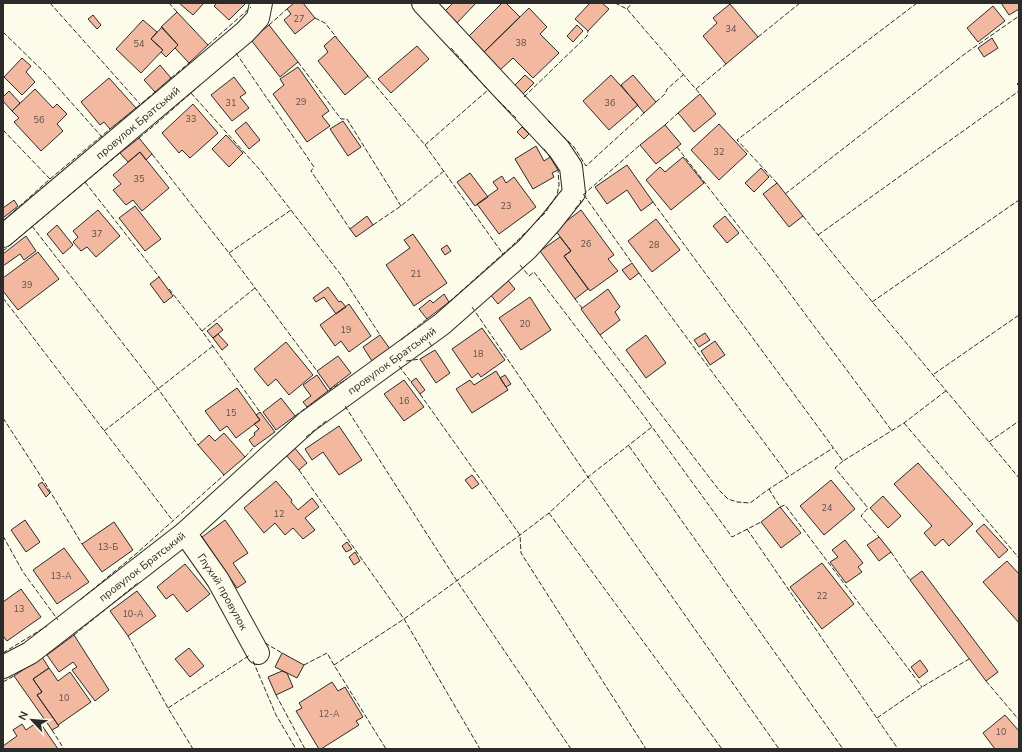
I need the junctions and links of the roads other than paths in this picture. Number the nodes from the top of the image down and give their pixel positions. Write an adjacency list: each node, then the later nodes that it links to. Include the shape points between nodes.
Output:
1 (261, 3): 3 (street, провулок Братський, via 258,18 245,32)
2 (423, 3): 4 (street, провулок Братський, via 559,149 571,167 574,193 526,249 442,324 307,422)
3 (3, 236)
4 (185, 533): 5 (street, Глухий провулок, via 218,580); 6 (street, провулок Братський, via 30,653)
5 (258, 653)
6 (3, 667)

